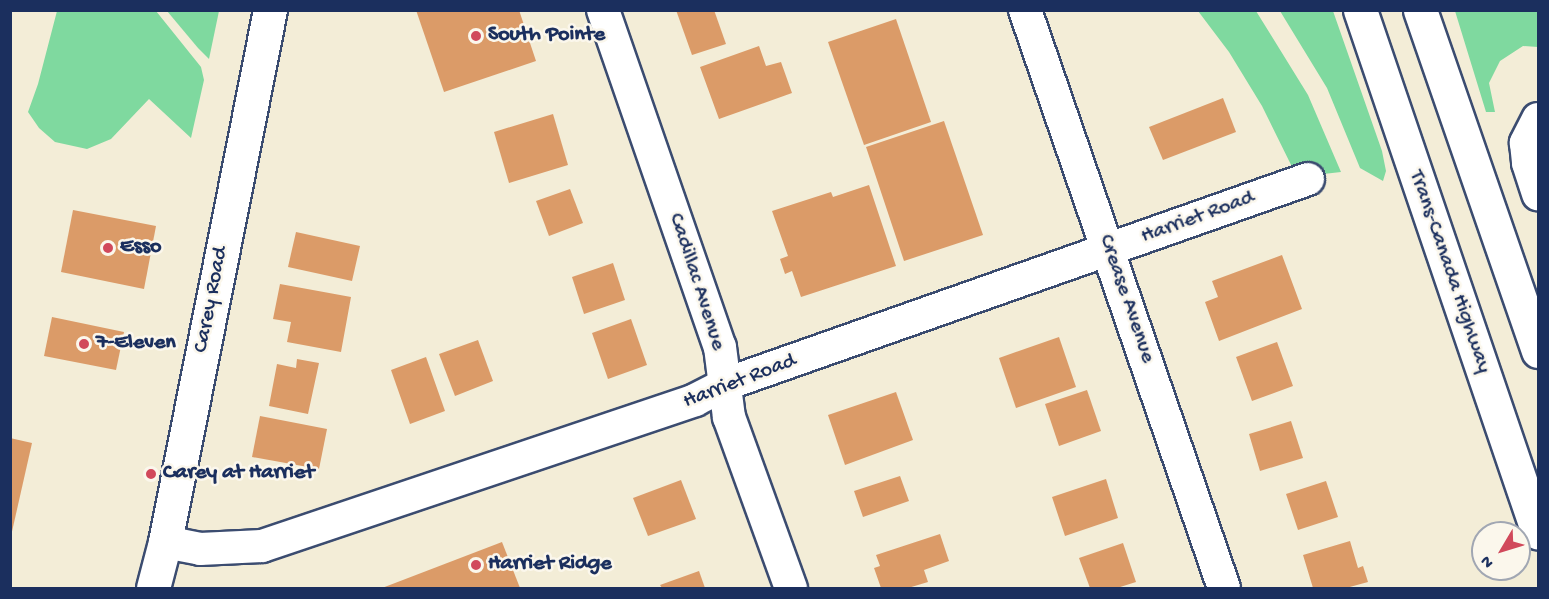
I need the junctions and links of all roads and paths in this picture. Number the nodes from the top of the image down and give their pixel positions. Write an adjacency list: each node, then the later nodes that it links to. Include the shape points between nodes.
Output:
1 (270, 10): 13 (main road, Carey Road)
2 (603, 10): 11 (street, Cadillac Avenue, via 720,347)
3 (1025, 10): 9 (street, Crease Avenue)
4 (1360, 10): 12 (main road, Trans-Canada Highway)
5 (1420, 10): 10 (main road)
6 (1536, 122): 8 (street, via 1526,143 1528,163)
7 (1308, 179): 9 (street, Harriet Road)
8 (1539, 194)
9 (1109, 250): 11 (street, Harriet Road); 16 (street, Crease Avenue)
10 (1539, 351)
11 (726, 384): 13 (street, Harriet Road, via 695,400 261,546 200,549); 15 (street, Cadillac Avenue, via 729,417)
12 (1539, 532)
13 (165, 542): 14 (main road, Carey Road)
14 (153, 588)
15 (791, 588)
16 (1224, 588)

